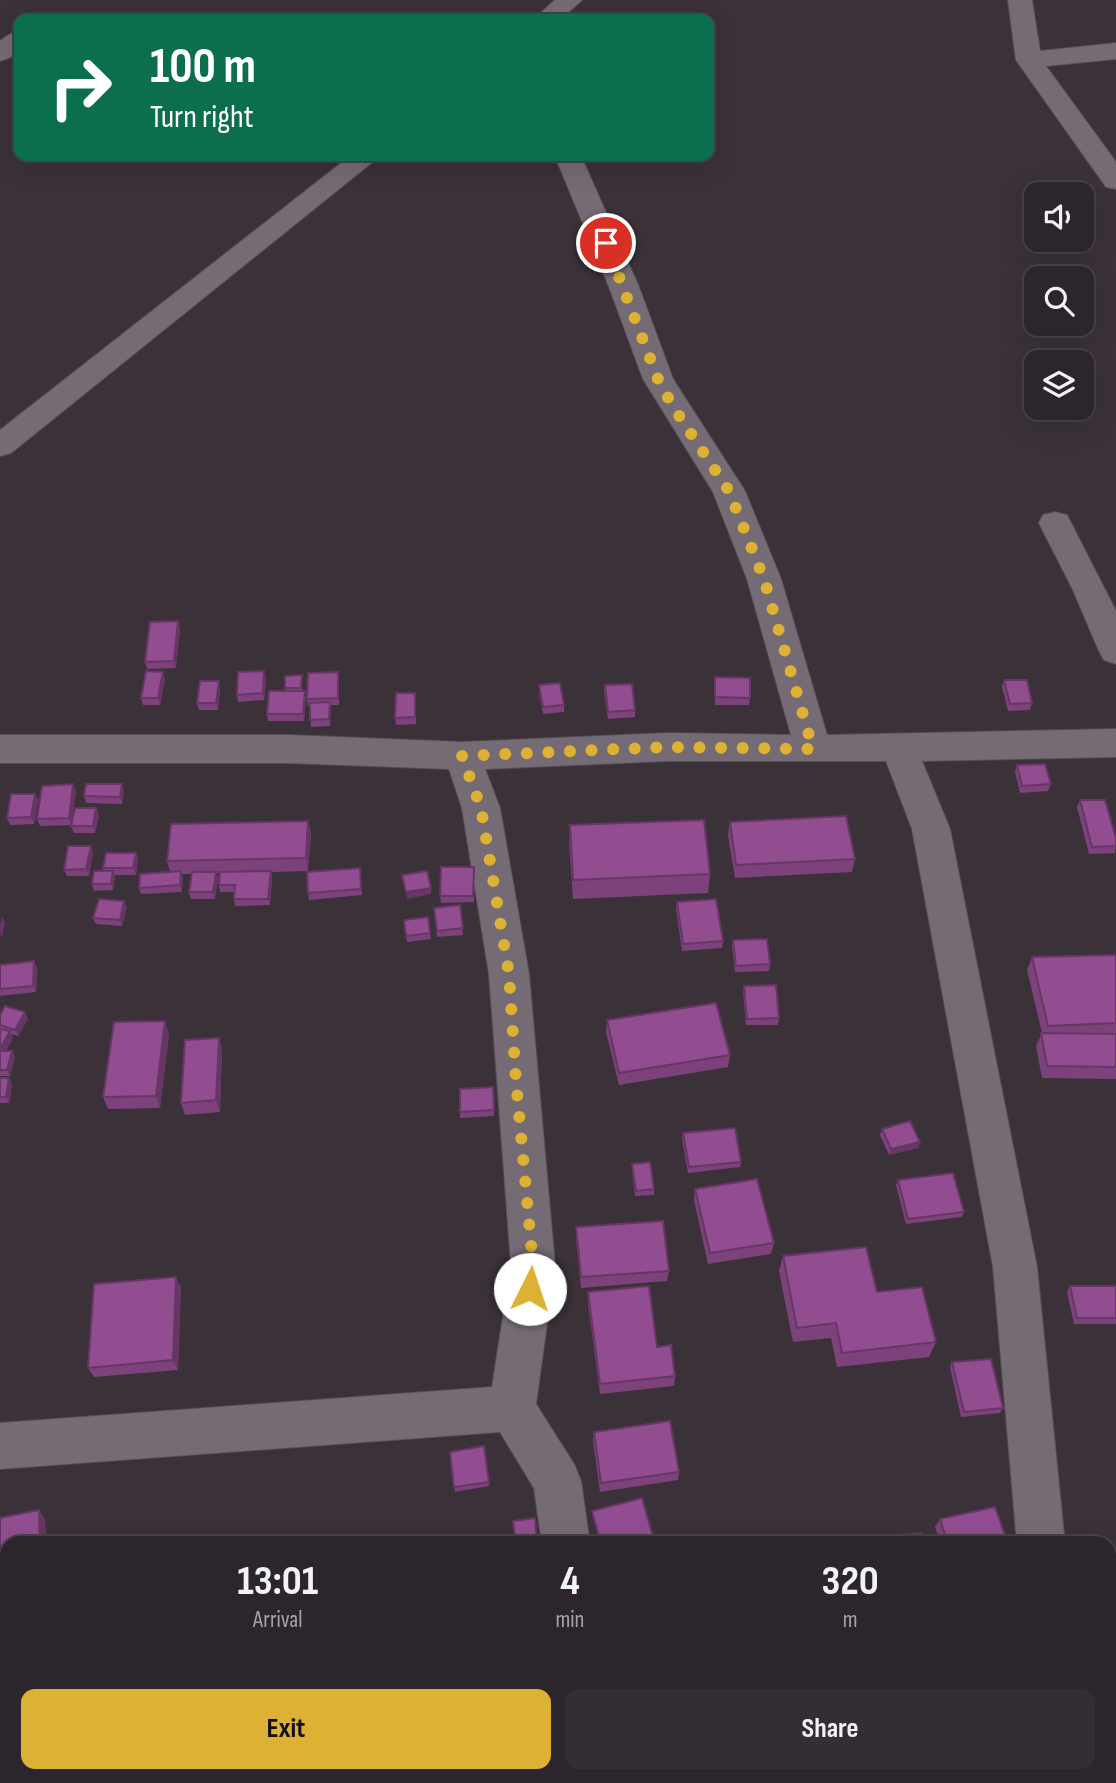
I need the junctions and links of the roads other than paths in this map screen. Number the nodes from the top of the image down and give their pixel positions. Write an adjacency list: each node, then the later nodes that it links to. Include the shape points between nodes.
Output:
1 (570, 0): 3 (street)
2 (1020, 0): 7 (street)
3 (552, 14)
4 (14, 42): 6 (street)
5 (1116, 51): 7 (street)
6 (0, 53)
7 (1029, 60): 10 (street)
8 (361, 161): 11 (street)
9 (570, 161): 17 (street, via 658,379 729,491 764,579)
10 (1116, 181)
11 (0, 446)
12 (1055, 523): 13 (street)
13 (1116, 651)
14 (1116, 743): 15 (street)
15 (898, 747): 17 (street); 22 (street, via 931,829 1015,1267)
16 (0, 749): 18 (street, via 289,749)
17 (813, 749): 18 (street, via 667,747)
18 (462, 756): 19 (street, via 481,808 509,974 533,1265)
19 (513, 1408): 20 (street); 21 (street, via 557,1481)
20 (0, 1446)
21 (565, 1536)
22 (1040, 1536)

